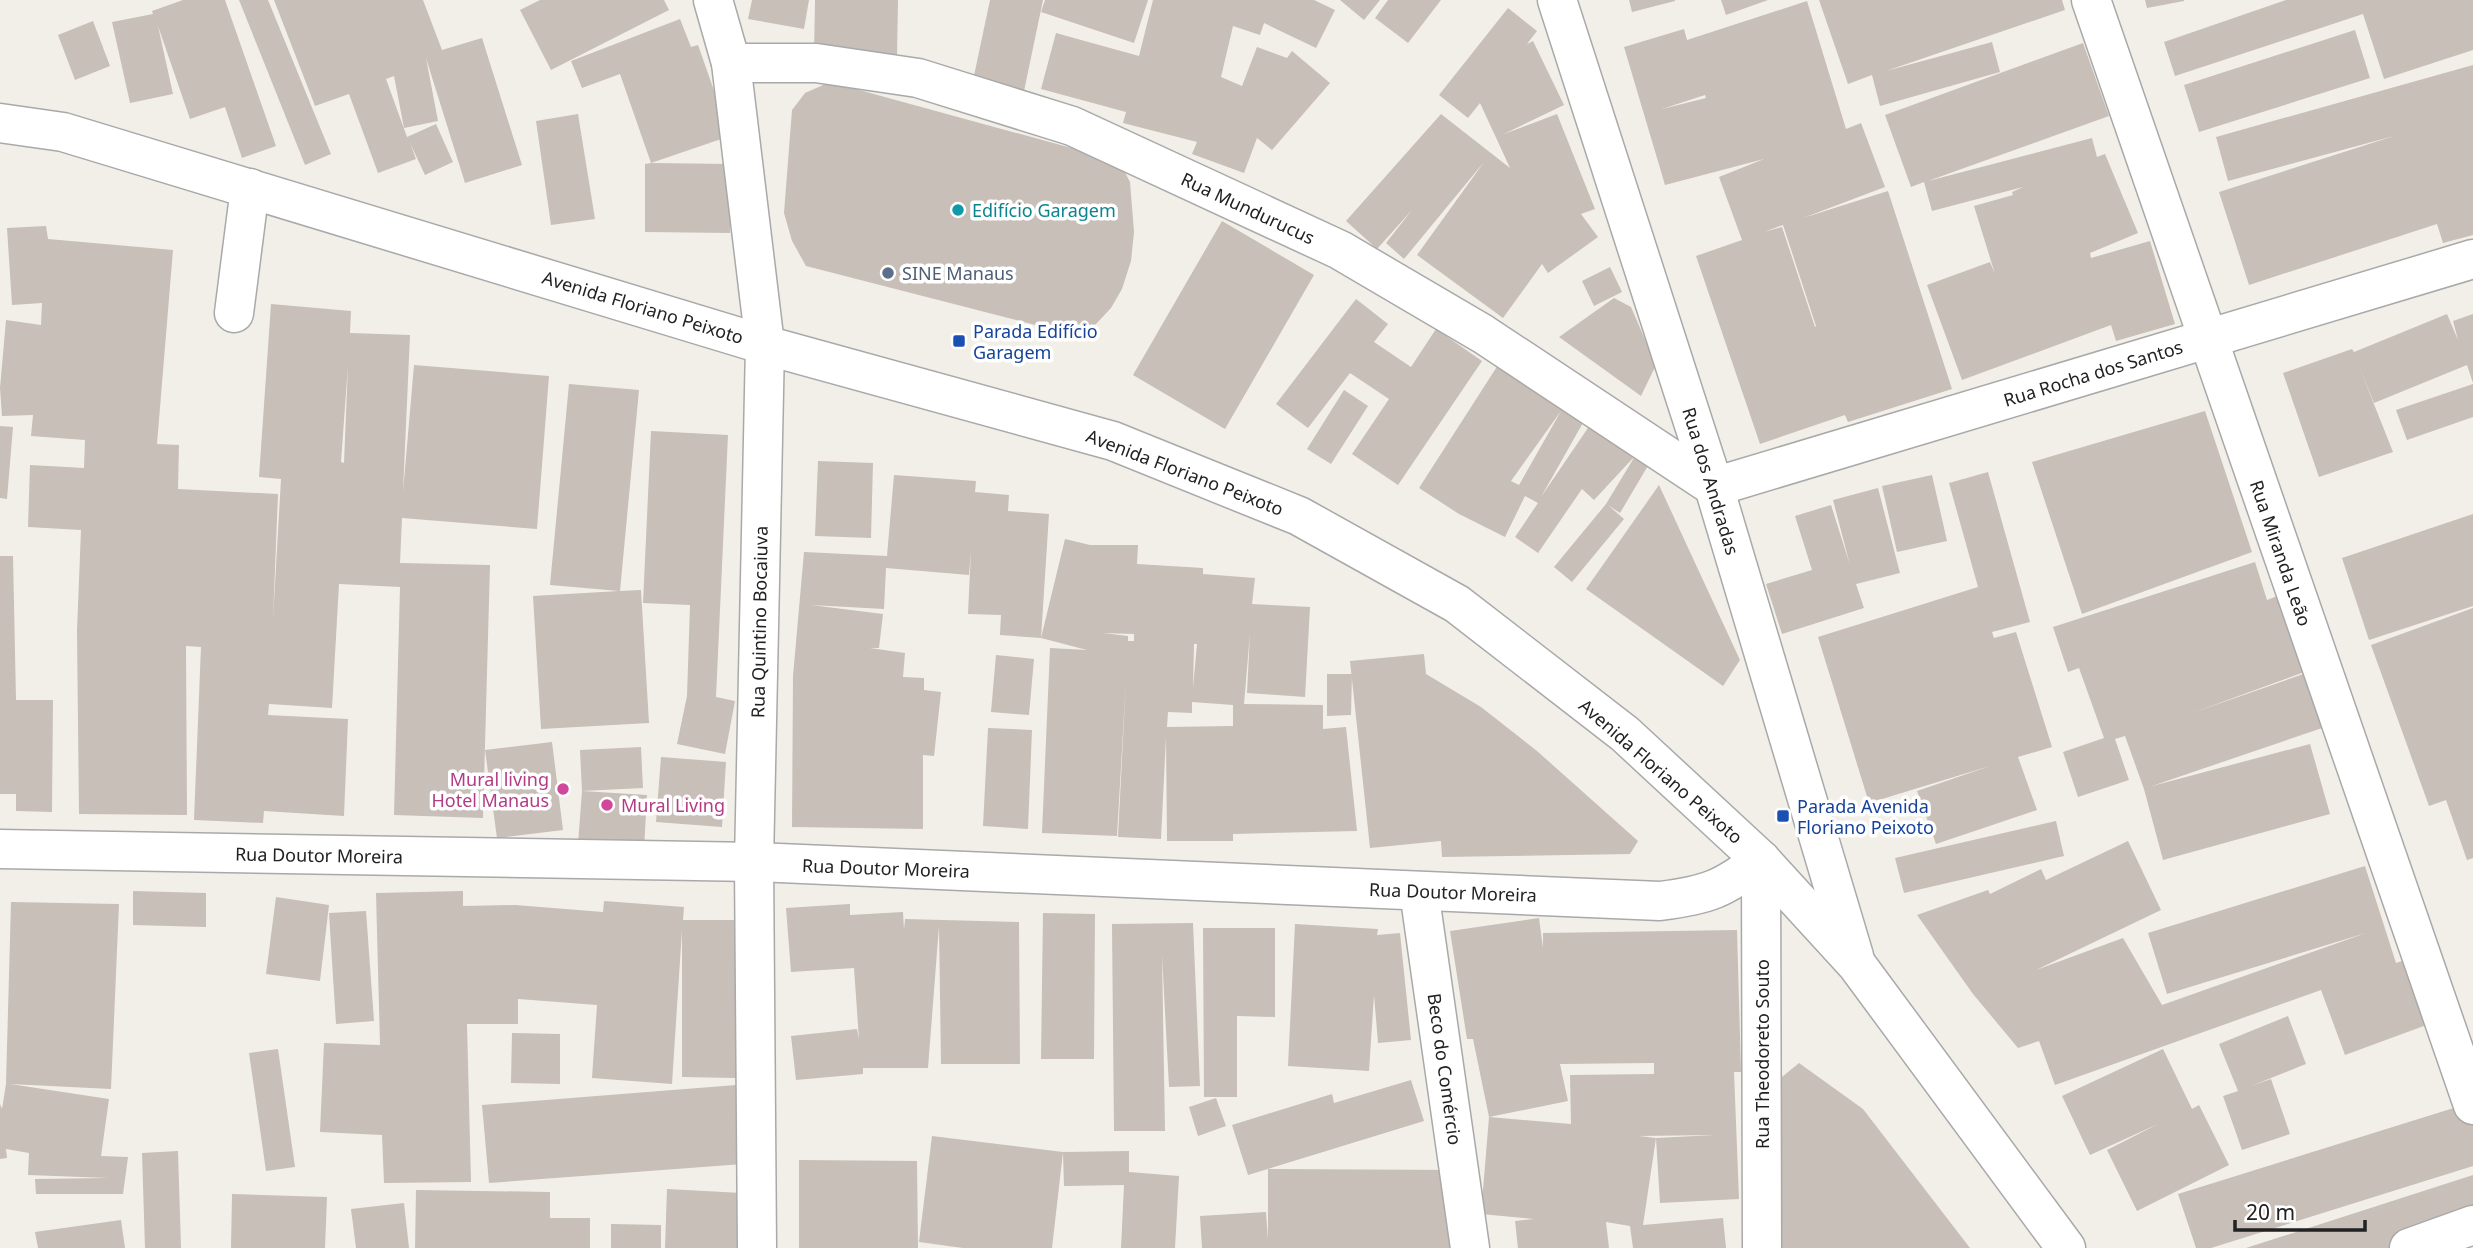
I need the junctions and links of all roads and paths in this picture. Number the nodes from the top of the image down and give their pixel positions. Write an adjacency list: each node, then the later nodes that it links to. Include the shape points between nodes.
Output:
1 (713, 0): 4 (street, Rua Quintino Bocaiuva)
2 (1557, 0): 11 (street, Rua dos Andradas)
3 (2091, 0): 9 (street, Rua Miranda Leão)
4 (731, 63): 10 (street, Rua Quintino Bocaiuva); 11 (street, Rua Mundurucus, via 816,63 918,78 1072,126 1340,250 1483,334)
5 (0, 123): 6 (street, Avenida Floriano Peixoto, via 63,132)
6 (250, 188): 8 (street); 10 (street, Avenida Floriano Peixoto)
7 (2473, 259): 9 (street, Rua Rocha dos Santos)
8 (234, 313)
9 (2207, 339): 11 (street, Rua Rocha dos Santos); 17 (street, Rua Miranda Leão)
10 (765, 345): 13 (street, Avenida Floriano Peixoto, via 1113,440 1299,516 1457,604 1625,734); 14 (street, Rua Quintino Bocaiuva)
11 (1714, 487): 16 (street, Rua dos Andradas)
12 (0, 849): 14 (street, Rua Doutor Moreira)
13 (1761, 860): 15 (street, Rua Doutor Moreira, via 1730,883 1700,896 1660,901); 16 (street, Avenida Floriano Peixoto); 21 (street, Rua Theodoreto Souto)
14 (754, 862): 15 (street, Rua Doutor Moreira); 19 (street, Rua Quintino Bocaiuva)
15 (1419, 891): 20 (street, Beco do Comércio)
16 (1857, 965): 22 (street, Avenida Floriano Peixoto)
17 (2473, 1105)
18 (2473, 1225): 23 (street)
19 (757, 1248)
20 (1469, 1248)
21 (1762, 1248)
22 (2066, 1248)
23 (2409, 1248)

